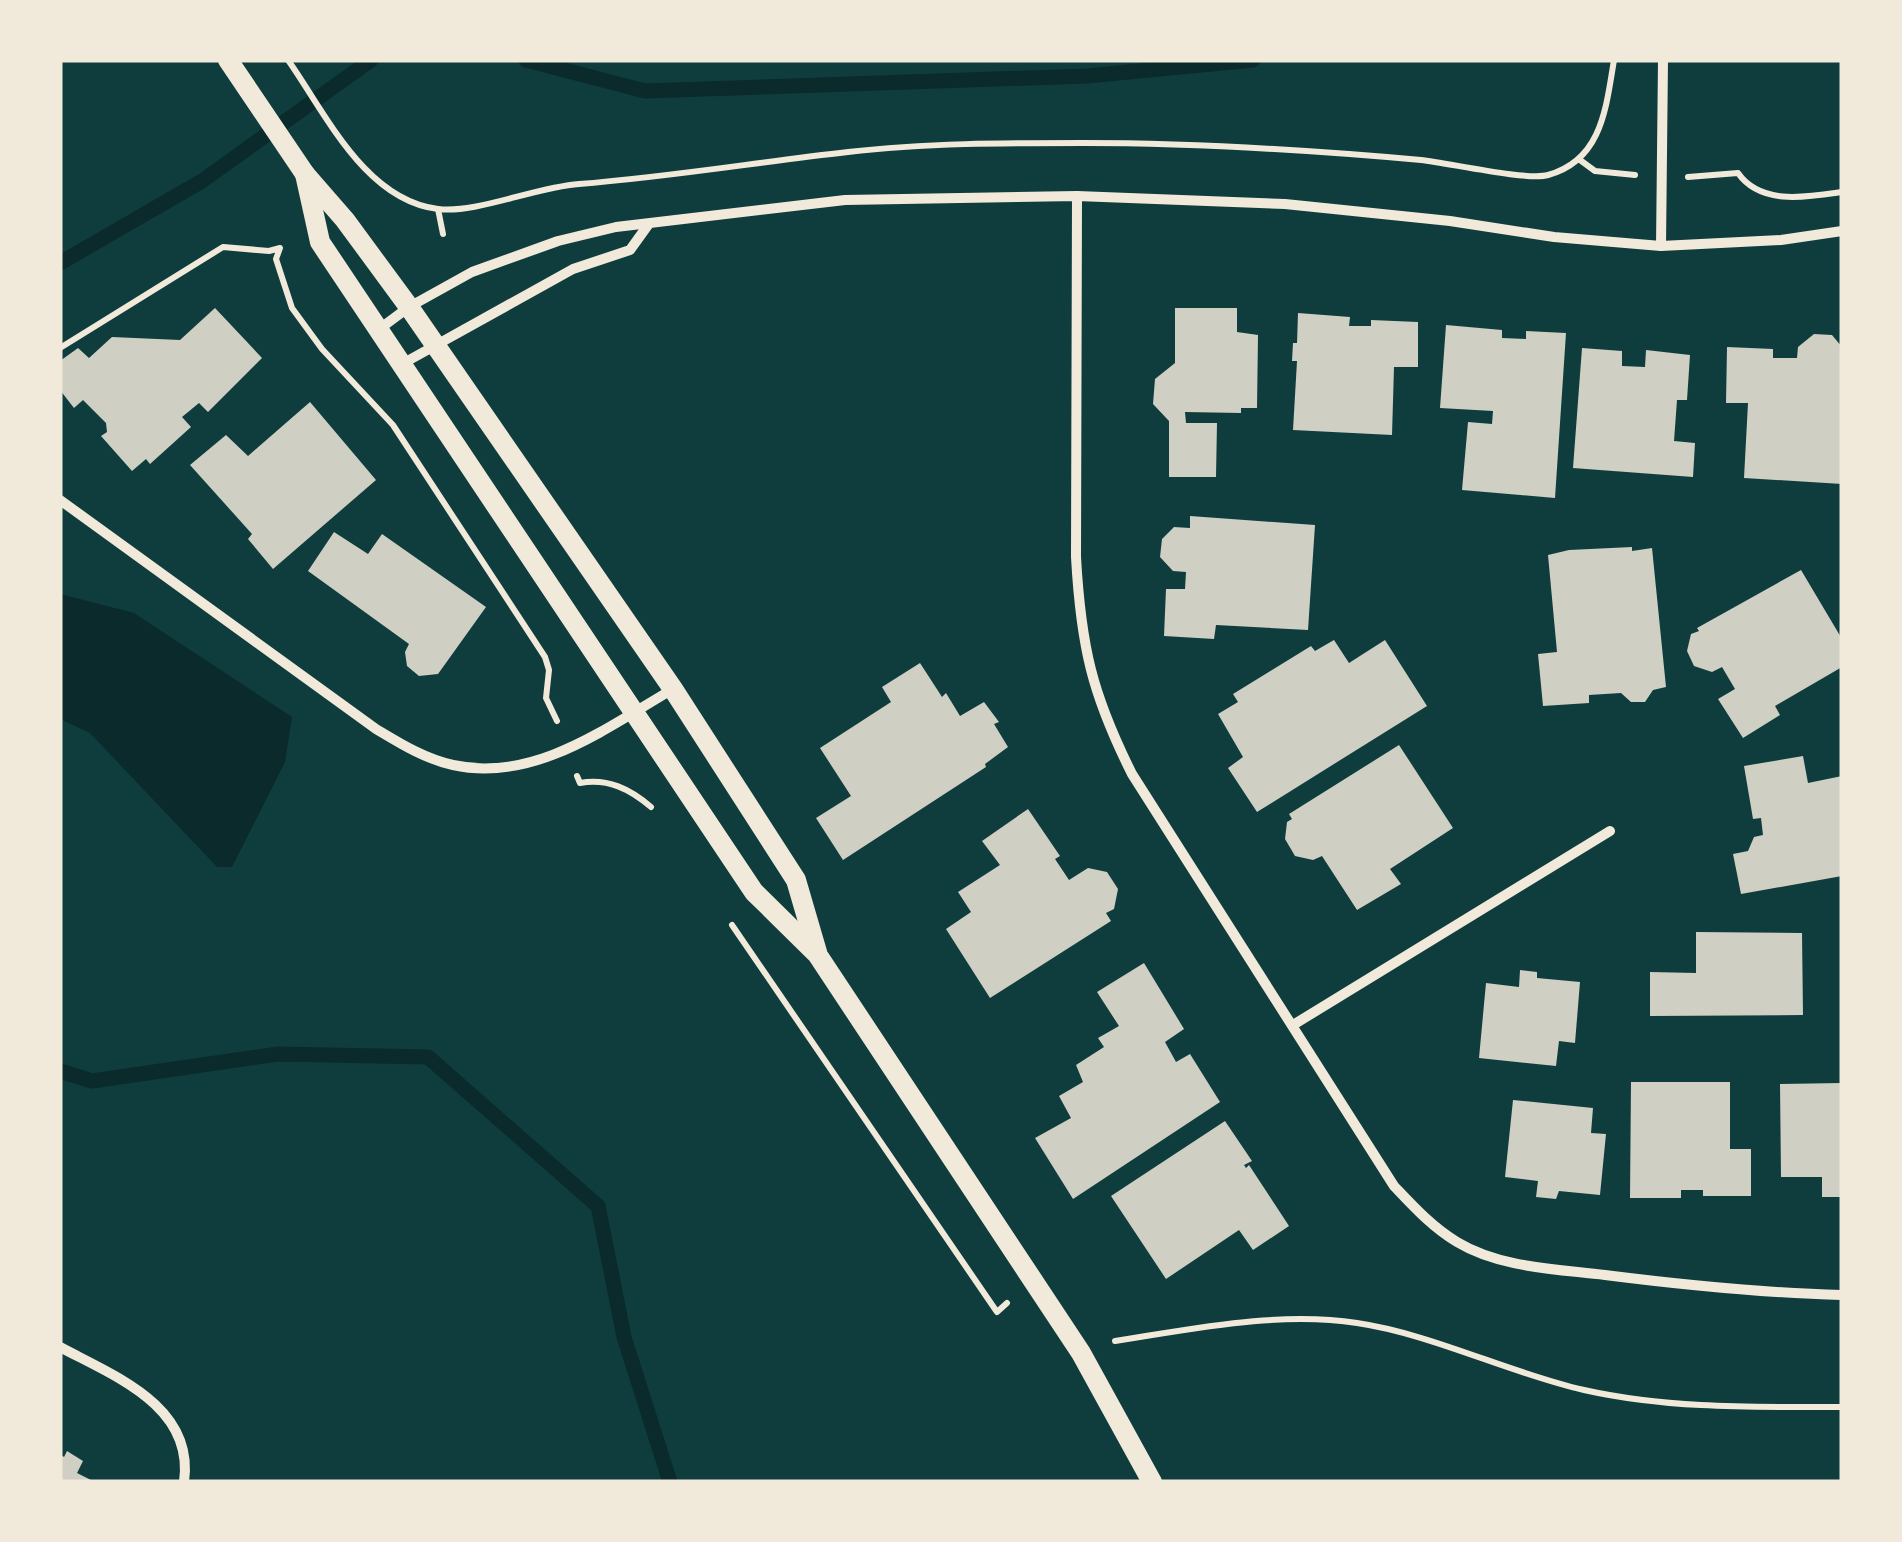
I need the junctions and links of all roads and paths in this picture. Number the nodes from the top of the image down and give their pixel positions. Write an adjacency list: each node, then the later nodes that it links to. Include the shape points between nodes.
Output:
1 (228, 60): 6 (main road)
2 (288, 60): 8 (path)
3 (1614, 60): 5 (path, via 1604,117)
4 (1663, 60): 7 (street)
5 (1580, 160): 7 (path, via 1595,171); 12 (path, via 1545,177 1422,160 1211,146 941,146 576,184)
6 (305, 174): 17 (main road); 18 (main road, via 320,242)
7 (1662, 178): 9 (path, via 1738,173 1767,194); 16 (street)
8 (380, 184): 10 (path); 12 (path)
9 (1842, 192)
10 (375, 194)
11 (1077, 196): 13 (street, via 845,200); 16 (street, via 1286,204); 30 (street, via 1076,558 1088,670 1132,774)
12 (438, 210): 15 (path)
13 (648, 225): 17 (street, via 616,226 514,254); 19 (street, via 630,250 572,269)
14 (1842, 230): 16 (street)
15 (443, 234)
16 (1661, 246)
17 (409, 307): 18 (street); 19 (main road)
18 (378, 330): 21 (main road)
19 (434, 344): 21 (street); 23 (main road)
20 (60, 348): 25 (path, via 223,247 280,248 276,259 292,308 393,425 544,657 546,698)
21 (402, 364): 24 (main road)
22 (60, 500): 25 (street, via 417,753 453,766 500,770)
23 (673, 689): 24 (street); 29 (main road, via 796,880)
24 (634, 712): 25 (street); 29 (main road, via 754,892)
25 (567, 748): 26 (path, via 580,784 615,784)
26 (654, 810)
27 (1610, 831): 30 (street)
28 (731, 923): 32 (path)
29 (817, 954): 34 (main road)
30 (1293, 1025): 31 (street, via 1394,1186 1458,1243 1534,1266 1731,1290)
31 (1842, 1295)
32 (997, 1312)
33 (60, 1347): 36 (street, via 146,1394 169,1417 182,1445)
34 (1081, 1354): 35 (path, via 1112,1341 1180,1331 1344,1322 1628,1398); 37 (main road)
35 (1842, 1407)
36 (184, 1482)
37 (1152, 1482)

